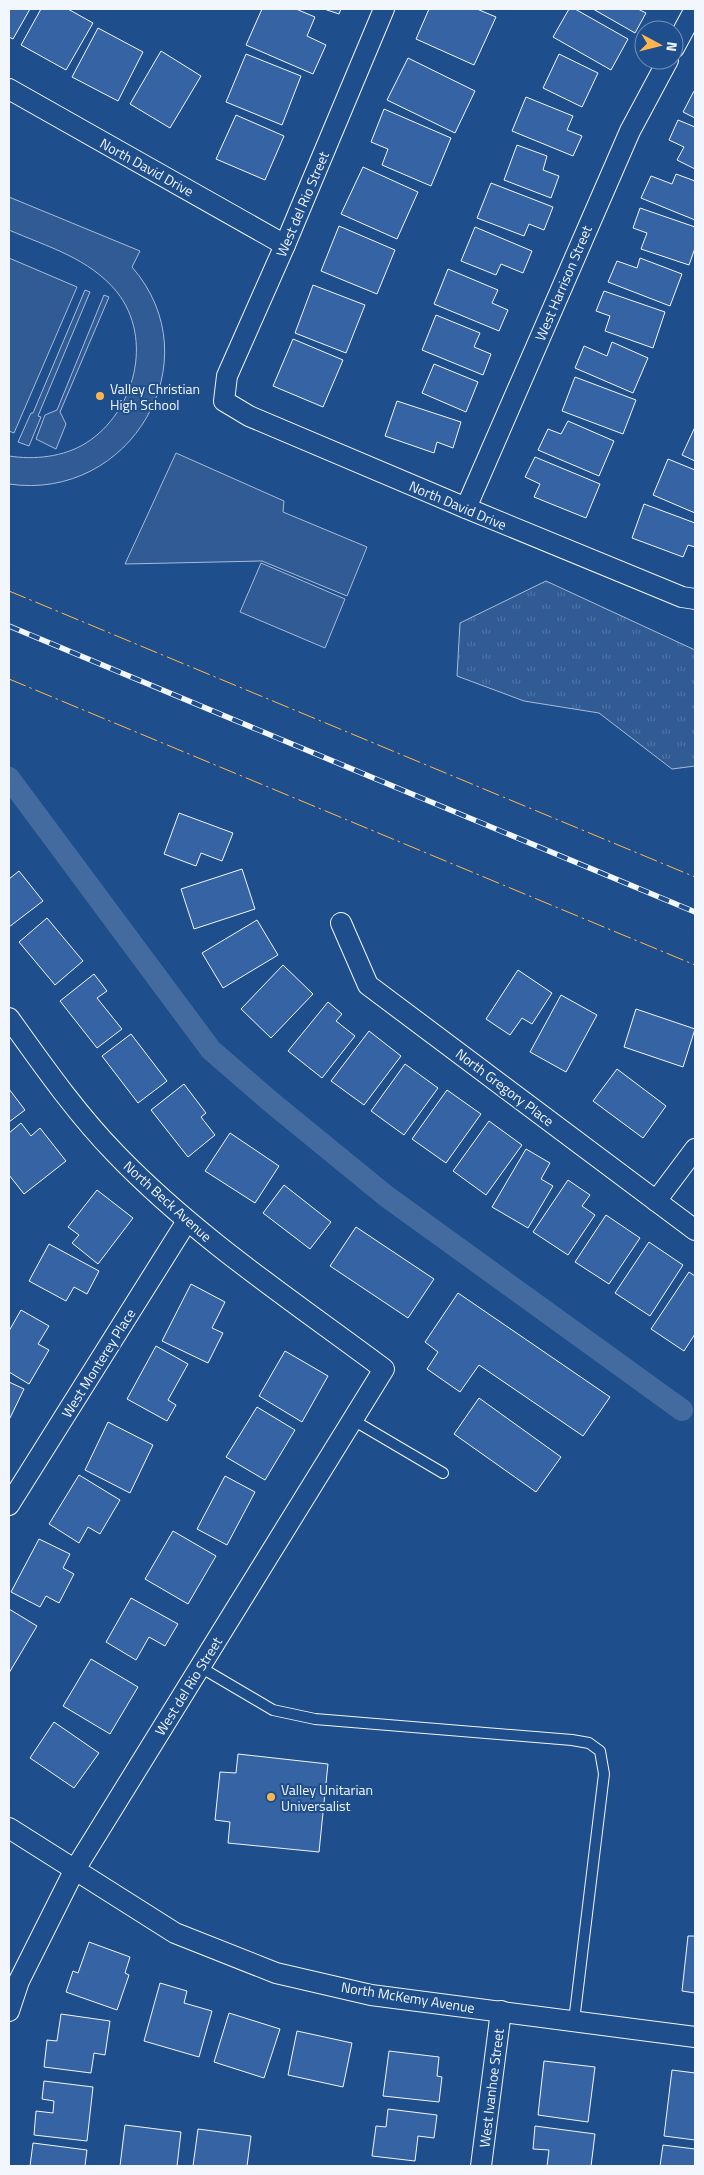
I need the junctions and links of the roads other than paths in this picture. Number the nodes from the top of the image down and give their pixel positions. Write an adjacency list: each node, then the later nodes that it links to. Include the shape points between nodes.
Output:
1 (384, 9): 6 (street, West del Rio Street)
2 (695, 9): 3 (street)
3 (684, 29)
4 (663, 70): 8 (street, West Harrison Street, via 630,131)
5 (9, 89): 6 (street, North David Drive)
6 (285, 245): 7 (street, West del Rio Street, via 228,376)
7 (224, 401): 8 (street, North David Drive, via 249,416)
8 (466, 508): 9 (street, North David Drive)
9 (695, 600)
10 (341, 923): 13 (street, North Gregory Place, via 368,985)
11 (9, 1018): 14 (street, North Beck Avenue, via 54,1080 116,1154)
12 (695, 1149): 13 (street)
13 (656, 1201): 15 (street, North Gregory Place)
14 (187, 1221): 16 (street, North Beck Avenue); 19 (street, West Monterey Place)
15 (695, 1230)
16 (384, 1369): 17 (street, West del Rio Street)
17 (353, 1420): 18 (lane); 20 (street, West del Rio Street)
18 (442, 1473)
19 (9, 1505)
20 (200, 1667): 22 (street, West del Rio Street); 25 (lane, via 273,1710 315,1719 572,1740 589,1743 600,1752 604,1774)
21 (9, 1828): 22 (street, North McKemy Avenue)
22 (74, 1871): 23 (street, West del Rio Street, via 19,1980); 24 (street, North McKemy Avenue, via 175,1934 276,1972 371,1995)
23 (9, 2011)
24 (501, 2011): 25 (street, North McKemy Avenue); 27 (street, West Ivanhoe Street)
25 (574, 2020): 26 (street, North McKemy Avenue)
26 (695, 2037)
27 (481, 2166)

